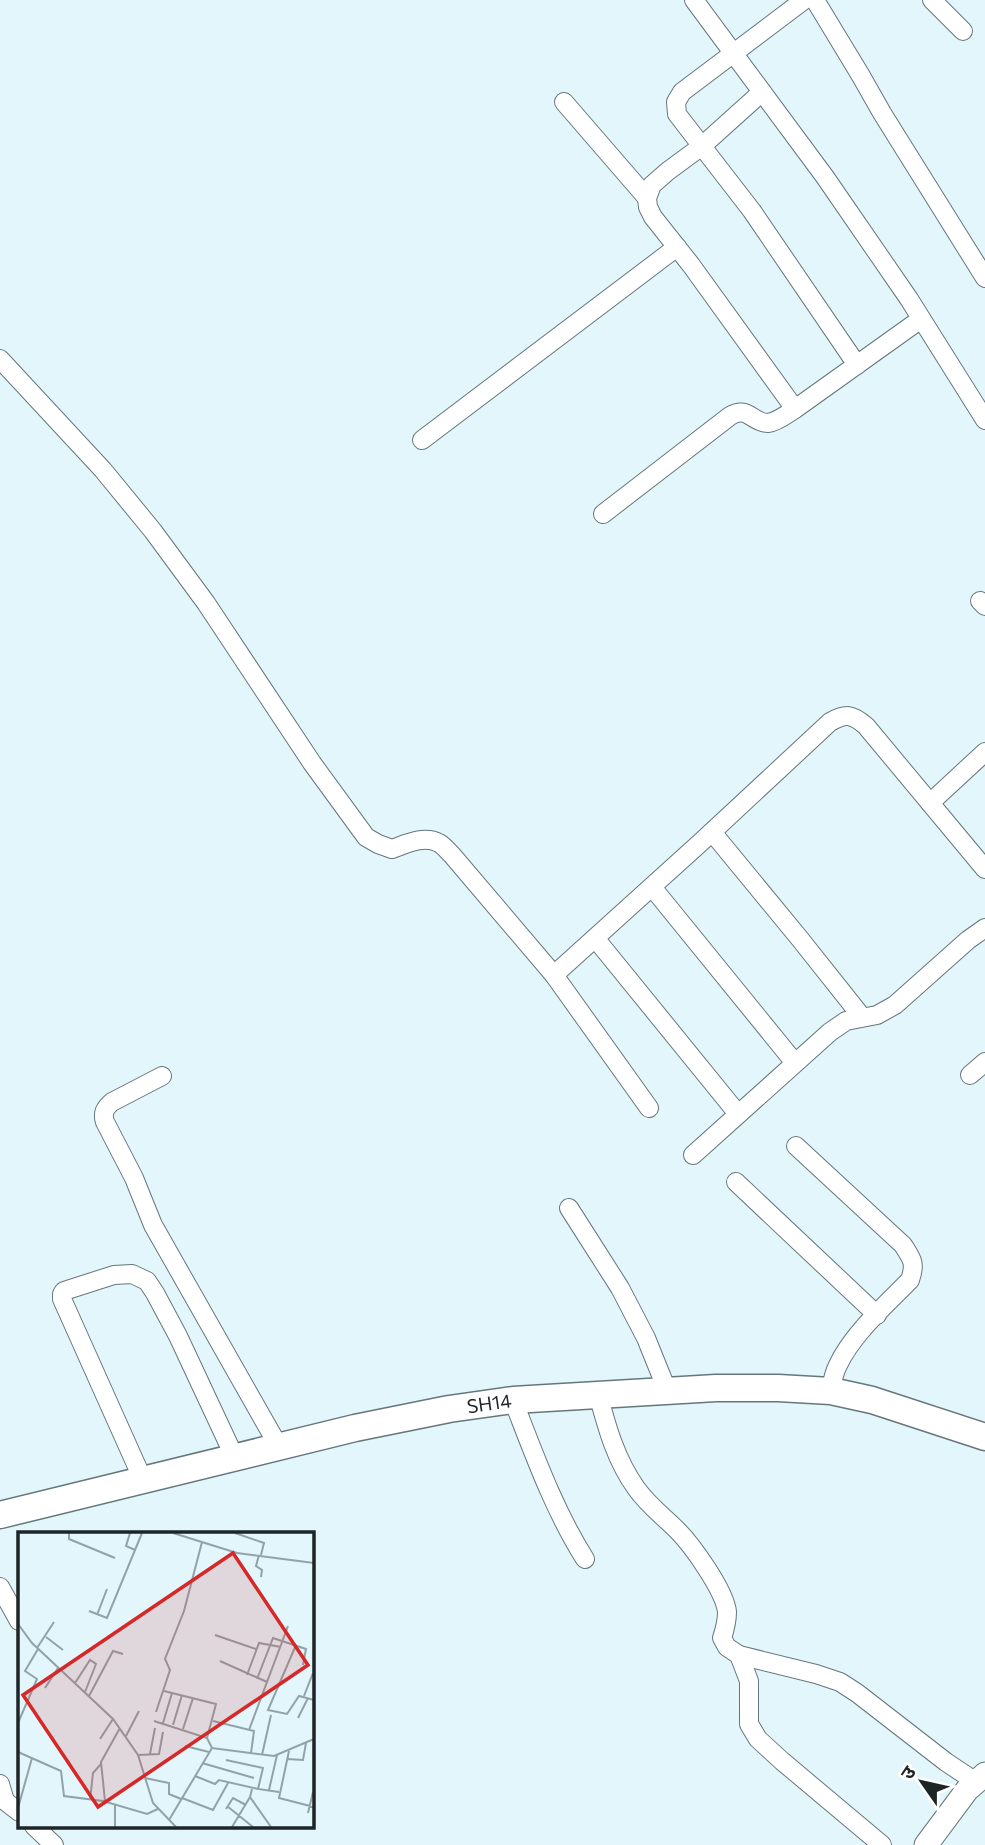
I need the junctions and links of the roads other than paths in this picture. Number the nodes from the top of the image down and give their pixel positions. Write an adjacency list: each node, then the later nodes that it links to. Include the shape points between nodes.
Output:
1 (694, 0): 6 (street)
2 (804, 0): 6 (street)
3 (815, 0): 12 (street)
4 (932, 0): 5 (street)
5 (964, 31)
6 (734, 53): 7 (street); 9 (street, via 682,92 676,102 677,114)
7 (762, 92): 9 (street); 13 (street)
8 (564, 102): 10 (street)
9 (702, 146): 10 (street, via 652,185); 15 (street)
10 (647, 198): 11 (street, via 653,217)
11 (677, 247): 16 (street); 18 (street)
12 (985, 278)
13 (921, 318): 15 (street); 17 (street)
14 (0, 359): 27 (street, via 153,531 366,836 392,849 426,839 439,843)
15 (857, 365): 16 (street)
16 (795, 409): 19 (street, via 769,423 737,412)
17 (985, 420)
18 (422, 440)
19 (603, 514)
20 (985, 752): 21 (street)
21 (930, 803): 22 (street, via 866,726 854,716 841,716); 23 (street)
22 (712, 832): 24 (street); 28 (street)
23 (985, 869)
24 (652, 887): 26 (street); 30 (street)
25 (985, 928): 28 (street, via 895,1005)
26 (595, 938): 27 (street); 34 (street)
27 (554, 975): 33 (street)
28 (862, 1017): 30 (street, via 846,1021)
29 (985, 1062): 32 (street)
30 (795, 1063): 34 (street)
31 (162, 1076): 45 (street, via 112,1102 106,1107 104,1122 153,1225)
32 (970, 1076)
33 (649, 1108)
34 (738, 1114): 36 (street)
35 (796, 1146): 39 (street, via 903,1245 913,1260 910,1280)
36 (693, 1155)
37 (736, 1182): 39 (street)
38 (569, 1209): 40 (street, via 621,1288)
39 (877, 1315): 41 (street, via 843,1355)
40 (667, 1390): 41 (main road, SH14 / SH14); 42 (main road, SH14 / SH14)
41 (831, 1391): 44 (main road, SH14 / SH14)
42 (598, 1394): 43 (main road, SH14 / SH14); 52 (street, via 615,1451 636,1488 701,1559 722,1595 727,1609 722,1638 726,1647)
43 (513, 1400): 45 (main road, SH14 / SH14, via 436,1411); 49 (street, via 557,1508)
44 (985, 1437)
45 (279, 1447): 46 (main road, SH14 / SH14)
46 (235, 1458): 47 (main road, SH14 / SH14); 47 (street, via 155,1293 147,1281 132,1274 114,1275 64,1291 62,1299)
47 (143, 1480): 48 (main road, SH14 / SH14)
48 (0, 1515)
49 (584, 1559)
50 (0, 1587): 51 (street)
51 (18, 1619)
52 (739, 1655): 53 (street, via 840,1682 946,1762); 58 (street, via 749,1681 748,1724 758,1739)
53 (981, 1778): 59 (street)
54 (0, 1784): 55 (street, via 5,1801)
55 (18, 1811)
56 (36, 1828): 57 (street)
57 (54, 1845)
58 (882, 1845)
59 (926, 1845)

